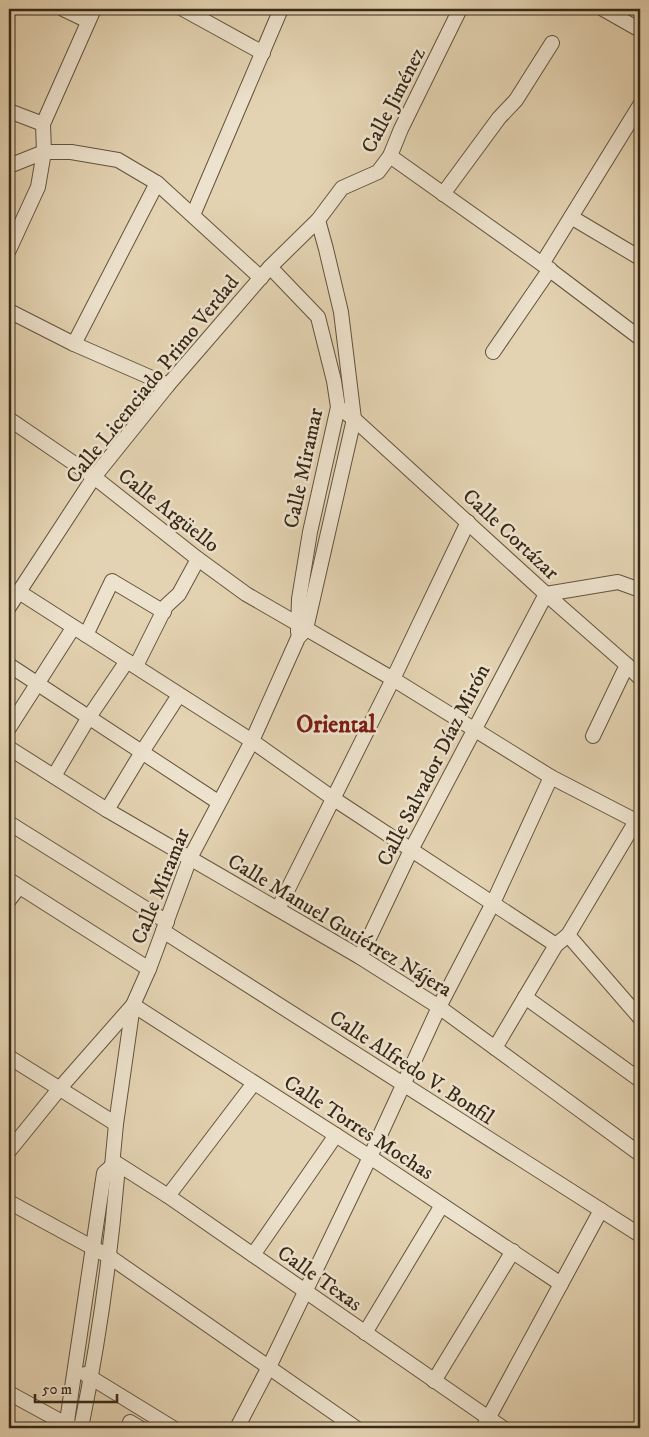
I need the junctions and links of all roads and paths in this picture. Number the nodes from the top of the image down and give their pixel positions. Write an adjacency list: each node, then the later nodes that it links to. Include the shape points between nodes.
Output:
1 (63, 9): 6 (street)
2 (183, 9): 9 (street)
3 (281, 9): 9 (street)
4 (460, 9): 14 (street, Calle Jiménez)
5 (603, 9): 7 (street)
6 (91, 15): 12 (street)
7 (640, 30)
8 (552, 43): 17 (street, via 516,100)
9 (263, 53): 18 (street)
10 (640, 105): 19 (street)
11 (9, 111): 12 (street)
12 (43, 124): 13 (street)
13 (44, 152): 15 (street); 16 (street, Calle Miramar, via 71,152 118,160); 21 (street, via 38,187)
14 (390, 156): 17 (street); 20 (street, Calle Jiménez, via 378,172 342,188)
15 (9, 166)
16 (157, 183): 18 (street, Calle Miramar); 27 (street)
17 (443, 194): 23 (street)
18 (193, 215): 24 (street, Calle Miramar)
19 (571, 217): 22 (street); 23 (street)
20 (318, 220): 24 (street, Calle Jiménez); 32 (street, via 341,312)
21 (9, 250)
22 (640, 258)
23 (546, 266): 26 (street); 28 (street)
24 (265, 273): 29 (street, Calle Licenciado Primo Verdad); 30 (street, Calle Miramar, via 318,317)
25 (9, 311): 27 (street)
26 (640, 338)
27 (74, 344): 29 (street)
28 (493, 352)
29 (168, 385): 33 (street, Calle Licenciado Primo Verdad)
30 (338, 407): 32 (street, Calle Cortázar); 42 (street, Calle Miramar, via 310,532 299,599)
31 (9, 419): 33 (street, Calle Argüello)
32 (354, 419): 34 (street, Calle Cortázar); 42 (street, Calle Miramar)
33 (94, 477): 35 (street, Calle Argüello); 37 (street, Calle Licenciado Primo Verdad)
34 (468, 522): 38 (street, Calle Cortázar); 48 (street)
35 (198, 559): 40 (street, via 179,594); 42 (street, Calle Argüello)
36 (640, 590): 38 (street, via 618,582)
37 (19, 592): 39 (street, Calle Licenciado Primo Verdad); 41 (street)
38 (546, 594): 46 (street, Calle Cortázar); 53 (street, Calle Salvador Díaz Mirón)
39 (9, 607)
40 (164, 612): 43 (street, via 112,581); 44 (street)
41 (73, 628): 43 (street); 49 (street)
42 (301, 630): 48 (street, Calle Argüello); 55 (street, Calle Miramar)
43 (86, 635): 44 (street)
44 (132, 664): 50 (street); 51 (street)
45 (9, 665): 49 (street)
46 (627, 665): 47 (street, Calle Cortázar); 54 (street)
47 (640, 678)
48 (393, 679): 53 (street, Calle Argüello); 60 (street)
49 (37, 684): 51 (street); 52 (street)
50 (179, 695): 55 (street); 57 (street)
51 (89, 717): 57 (street); 58 (street)
52 (9, 728)
53 (473, 730): 59 (street, Calle Argüello); 65 (street, Calle Salvador Díaz Mirón)
54 (593, 736)
55 (252, 741): 60 (street); 61 (street, Calle Miramar)
56 (9, 748): 58 (street, Calle Manuel Gutiérrez Nájera)
57 (142, 752): 61 (street); 62 (street)
58 (54, 776): 62 (street, Calle Manuel Gutiérrez Nájera)
59 (551, 777): 63 (street, Calle Argüello); 69 (street)
60 (334, 799): 65 (street); 70 (street)
61 (218, 802): 66 (street, Calle Miramar)
62 (107, 810): 66 (street, Calle Manuel Gutiérrez Nájera)
63 (638, 822): 72 (street)
64 (9, 823): 71 (street, Calle Alfredo V. Bonfil)
65 (411, 850): 69 (street); 74 (street, Calle Salvador Díaz Mirón)
66 (190, 858): 70 (street, Calle Manuel Gutiérrez Nájera); 71 (street, Calle Miramar)
67 (14, 884): 68 (street); 75 (street)
68 (9, 900)
69 (493, 903): 73 (street); 78 (street)
70 (278, 909): 74 (street, Calle Manuel Gutiérrez Nájera)
71 (165, 927): 75 (street, Calle Miramar); 84 (street, Calle Alfredo V. Bonfil)
72 (568, 935): 73 (street); 79 (street)
73 (556, 945): 76 (street)
74 (360, 957): 78 (street, Calle Manuel Gutiérrez Nájera)
75 (149, 969): 77 (street, Calle Miramar)
76 (525, 997): 80 (street); 82 (street)
77 (133, 1005): 83 (street, Calle Torres Mochas); 85 (street); 86 (street, Calle Miramar)
78 (439, 1007): 80 (street, Calle Manuel Gutiérrez Nájera); 84 (street)
79 (638, 1008)
80 (495, 1048): 89 (street, Calle Manuel Gutiérrez Nájera)
81 (9, 1057): 85 (street)
82 (640, 1080)
83 (254, 1083): 87 (street, Calle Torres Mochas); 92 (street)
84 (403, 1084): 90 (street); 95 (street, Calle Alfredo V. Bonfil)
85 (60, 1088): 86 (street); 88 (street)
86 (116, 1124): 91 (street, Calle Miramar)
87 (336, 1136): 90 (street, Calle Torres Mochas); 99 (street)
88 (9, 1151)
89 (640, 1154)
90 (370, 1157): 94 (street, Calle Torres Mochas); 102 (street)
91 (112, 1164): 92 (street, Calle Texas); 97 (street, Calle Miramar, via 104,1173); 100 (street, Calle Miramar, via 117,1177)
92 (168, 1196): 99 (street, Calle Texas)
93 (9, 1202): 97 (street)
94 (442, 1205): 98 (street, Calle Torres Mochas); 103 (street)
95 (601, 1210): 96 (street, Calle Alfredo V. Bonfil); 101 (street)
96 (640, 1235)
97 (92, 1248): 100 (street); 105 (street, Calle Miramar)
98 (512, 1252): 101 (street, Calle Torres Mochas); 107 (street)
99 (253, 1255): 102 (street, Calle Texas)
100 (110, 1257): 104 (street); 106 (street, Calle Miramar)
101 (561, 1284): 109 (street)
102 (305, 1292): 103 (street, Calle Texas); 104 (street)
103 (365, 1333): 107 (street, Calle Texas)
104 (269, 1367): 112 (street); 113 (street)
105 (76, 1369): 106 (street); 110 (street, Calle Miramar)
106 (92, 1378): 110 (street, Calle Miramar); 111 (street)
107 (434, 1381): 109 (street, Calle Texas)
108 (9, 1393): 110 (street)
109 (486, 1423): 114 (street, Calle Texas)
110 (72, 1427)
111 (173, 1428)
112 (236, 1428)
113 (356, 1428)
114 (503, 1428)

